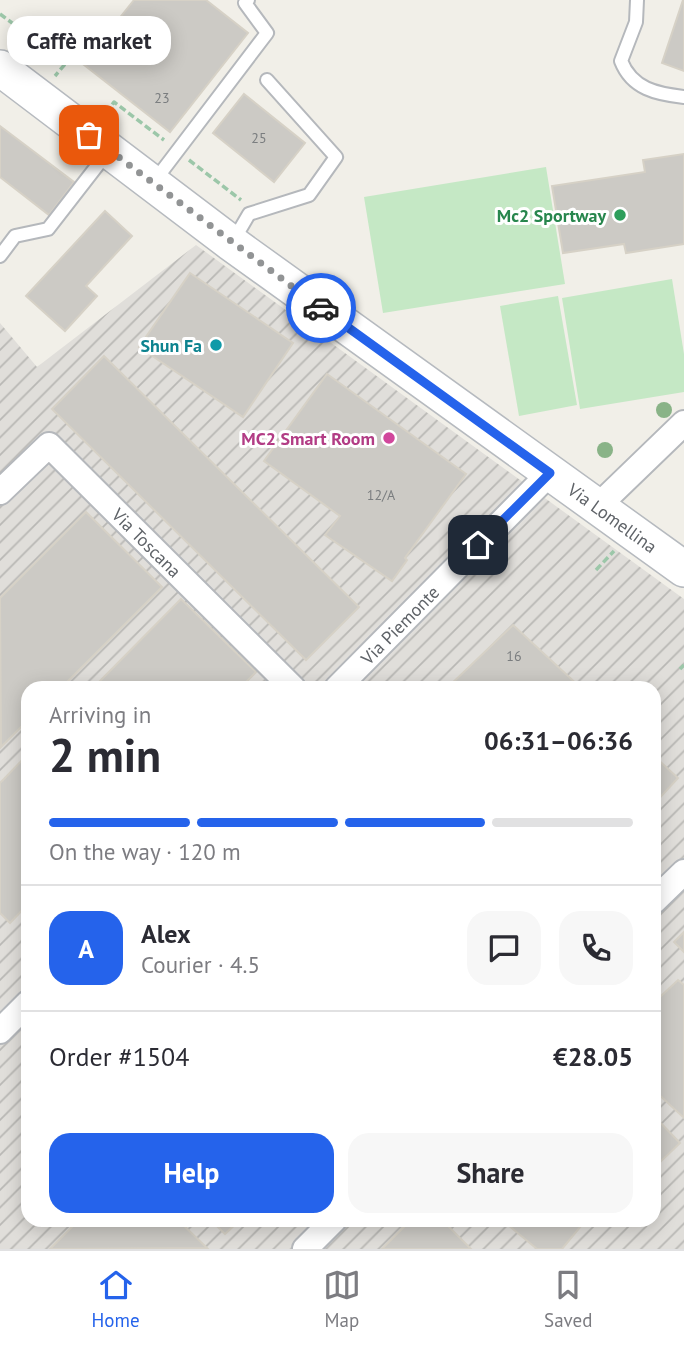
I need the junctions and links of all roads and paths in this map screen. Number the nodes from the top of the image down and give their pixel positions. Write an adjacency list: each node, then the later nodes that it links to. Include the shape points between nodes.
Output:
1 (248, 0): 9 (lane, via 245,3 267,33)
2 (637, 0): 7 (lane, via 636,22 621,61 627,76 657,93)
3 (0, 14): 6 (path, via 66,63)
4 (0, 68): 6 (main road, Via Lomellina)
5 (267, 80): 10 (lane, via 336,157 309,195 249,214)
6 (39, 97): 8 (main road, Via Lomellina)
7 (684, 97)
8 (109, 150): 9 (main road, Via Lomellina); 11 (lane, via 48,229 15,236)
9 (153, 183): 10 (main road, Via Lomellina)
10 (232, 243): 13 (main road, Via Lomellina)
11 (0, 256)
12 (684, 423): 15 (street)
13 (550, 473): 15 (main road, Via Lomellina); 18 (street, Via Piemonte)
14 (0, 492): 17 (street, Via Toscana, via 49,445)
15 (596, 508): 16 (main road, Via Lomellina)
16 (684, 569)
17 (286, 681)
18 (344, 681)
19 (684, 872): 20 (street)
20 (661, 894)
21 (21, 1010): 22 (street)
22 (0, 1031)
23 (327, 1227): 24 (street)
24 (305, 1249)

